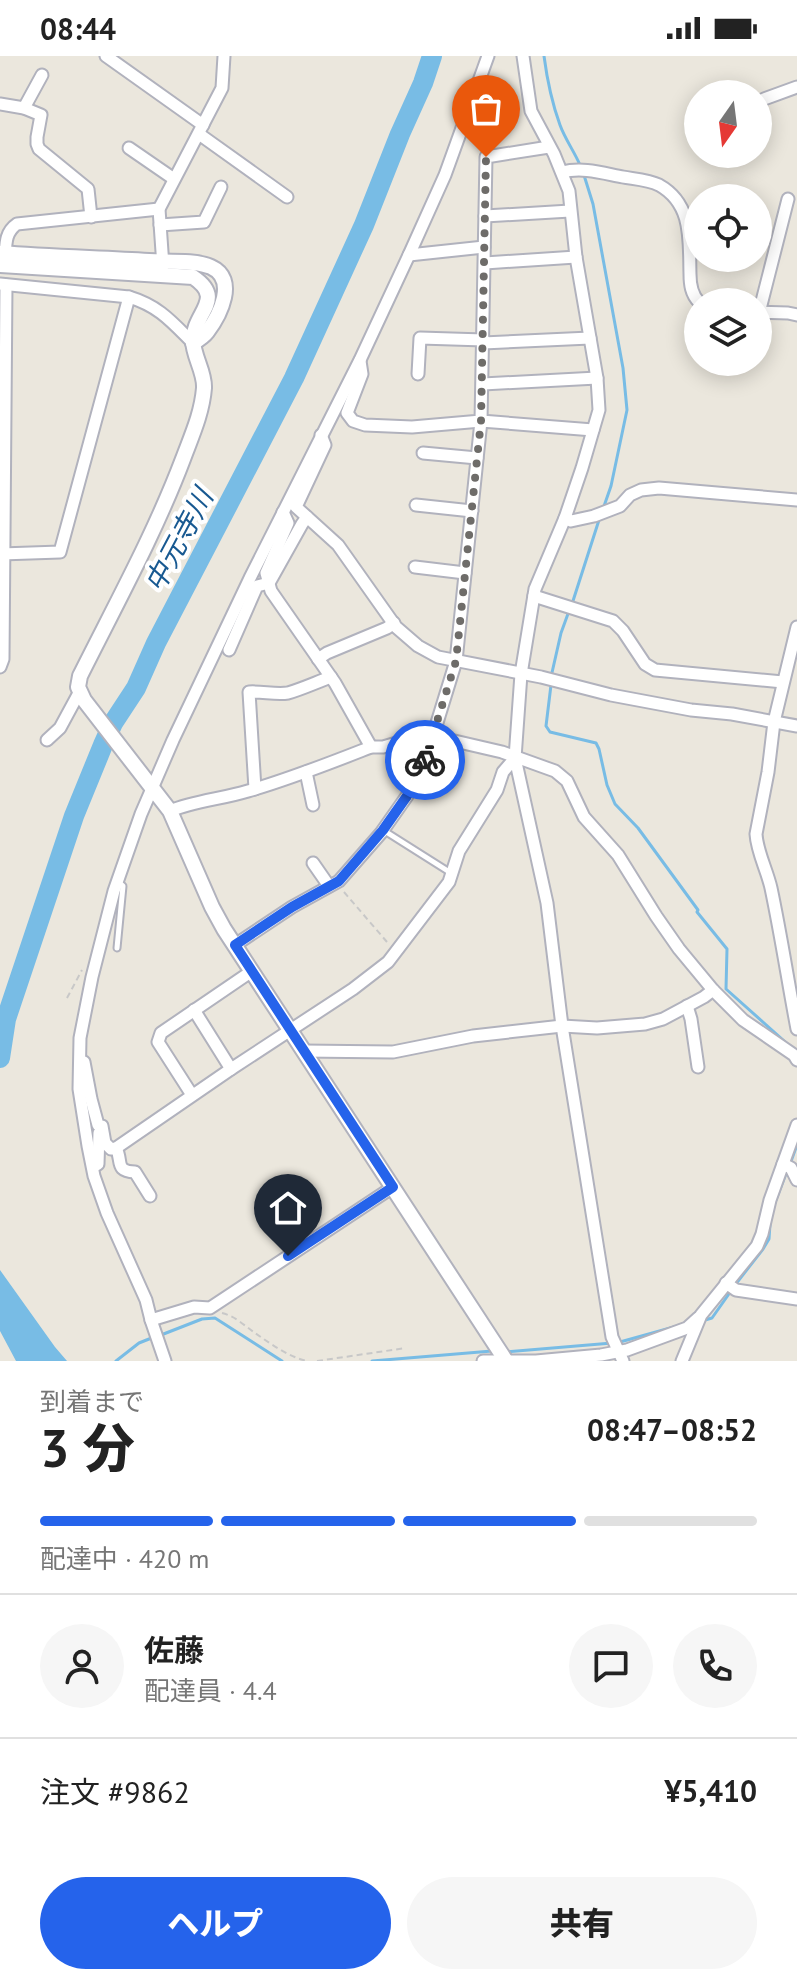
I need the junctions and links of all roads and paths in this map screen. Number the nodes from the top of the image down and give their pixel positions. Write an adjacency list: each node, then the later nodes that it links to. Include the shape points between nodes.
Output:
1 (106, 56): 10 (street)
2 (224, 56): 10 (street, via 222,88)
3 (488, 56): 24 (street)
4 (523, 56): 11 (street, via 531,111)
5 (42, 75): 9 (street)
6 (797, 87): 7 (street)
7 (772, 96)
8 (0, 104): 9 (street)
9 (24, 108): 21 (street, via 41,115 39,149 88,189)
10 (201, 130): 14 (street); 16 (street)
11 (549, 147): 13 (street); 20 (street, via 486,157)
12 (129, 148): 14 (street)
13 (562, 172): 19 (street); 30 (street, via 576,168 657,184 676,198 688,226)
14 (174, 179): 18 (street)
15 (221, 187): 22 (street, via 204,222)
16 (287, 197)
17 (788, 199): 31 (street)
18 (159, 209): 21 (street); 22 (street)
19 (570, 211): 20 (street); 25 (street)
20 (485, 216): 23 (street)
21 (91, 217): 26 (street, via 17,224 7,235)
22 (160, 225): 28 (street)
23 (484, 247): 24 (street); 27 (street)
24 (409, 255): 38 (street)
25 (576, 257): 27 (street); 35 (street)
26 (2, 259): 28 (street)
27 (485, 263): 36 (street)
28 (163, 268): 37 (street, via 202,265 222,275 225,299 206,334)
29 (3, 285): 32 (street); 53 (street)
30 (691, 288)
31 (764, 288)
32 (129, 297): 37 (street, via 165,314); 53 (street, via 60,552)
33 (772, 313): 34 (street)
34 (797, 315)
35 (590, 338): 36 (street); 40 (street)
36 (484, 341): 39 (street, via 420,338); 41 (street)
37 (193, 343): 67 (street, via 205,384 201,413 171,492 80,676)
38 (360, 360): 42 (street, via 362,374 347,413 353,421 412,427); 44 (street)
39 (418, 374)
40 (597, 378): 41 (street); 43 (street, via 599,410)
41 (483, 384): 42 (street)
42 (481, 421): 43 (street); 46 (street)
43 (593, 430): 52 (street)
44 (321, 435): 50 (street); 51 (street, via 325,445 296,507)
45 (423, 453): 46 (street)
46 (477, 458): 49 (street)
47 (797, 500): 52 (street, via 659,488 641,490 594,516)
48 (416, 505): 49 (street)
49 (472, 511): 55 (street)
50 (283, 512): 56 (street, via 288,523 266,573); 75 (street)
51 (307, 517): 56 (street); 58 (street, via 338,545)
52 (565, 518): 57 (street)
53 (2, 554): 63 (street)
54 (415, 567): 55 (street)
55 (465, 573): 62 (street)
56 (269, 583): 60 (street, via 257,586); 61 (street)
57 (534, 596): 64 (street); 66 (street, via 613,621 655,670)
58 (394, 623): 61 (street); 62 (street, via 418,646)
59 (797, 627): 66 (street)
60 (229, 650)
61 (318, 659): 65 (street)
62 (456, 661): 64 (street); 70 (street)
63 (0, 667)
64 (521, 674): 68 (street); 73 (street)
65 (331, 677): 72 (street); 76 (street, via 287,693 249,692)
66 (783, 682): 68 (street)
67 (82, 696): 71 (street); 75 (street)
68 (774, 722): 69 (street); 93 (street, via 756,834)
69 (797, 726)
70 (433, 736): 72 (street); 73 (street); 79 (street, via 424,765)
71 (47, 740)
72 (371, 747): 74 (street)
73 (515, 758): 81 (street, via 459,851); 88 (street, via 555,771 567,781 584,817 618,855 679,949); 91 (street, via 547,903)
74 (306, 772): 76 (street); 77 (street)
75 (150, 786): 78 (street); 82 (street)
76 (255, 789): 78 (street)
77 (313, 805)
78 (170, 811): 84 (street, via 212,907)
79 (383, 830): 81 (lane); 83 (street)
80 (313, 863): 83 (street)
81 (452, 874): 86 (street)
82 (117, 881): 85 (lane, via 123,886); 95 (street, via 88,995)
83 (332, 885): 84 (street); 86 (path)
84 (235, 945): 87 (street)
85 (117, 948)
86 (396, 952): 92 (street, via 353,989)
87 (252, 971): 90 (street); 92 (street)
88 (713, 990): 89 (street); 96 (street, via 743,1020)
89 (687, 1006): 91 (street, via 645,1024); 97 (street)
90 (194, 1010): 98 (street); 99 (street, via 161,1033 158,1042)
91 (562, 1026): 94 (street, via 393,1052); 114 (street, via 612,1337)
92 (290, 1029): 94 (street); 98 (street)
93 (797, 1029)
94 (303, 1051): 106 (street)
95 (80, 1056): 100 (street); 104 (street, via 79,1089)
96 (796, 1057)
97 (698, 1067)
98 (231, 1069): 99 (street)
99 (192, 1095): 102 (street)
100 (98, 1125): 102 (street, via 105,1143); 104 (street, via 98,1164)
101 (797, 1125): 103 (street)
102 (116, 1148): 107 (street, via 122,1169 135,1172)
103 (783, 1164): 105 (street); 108 (street, via 757,1246)
104 (93, 1167): 112 (street)
105 (797, 1180)
106 (393, 1187): 110 (street); 119 (street)
107 (150, 1196)
108 (726, 1283): 109 (street, via 736,1290); 111 (street)
109 (797, 1299)
110 (210, 1308): 112 (street, via 194,1307); 116 (path)
111 (701, 1315): 114 (street, via 687,1328); 120 (street)
112 (151, 1320): 115 (street)
113 (406, 1348): 117 (path)
114 (620, 1356): 119 (street)
115 (165, 1361)
116 (307, 1361)
117 (317, 1361)
118 (483, 1361): 119 (street)
119 (506, 1361)
120 (682, 1361)

